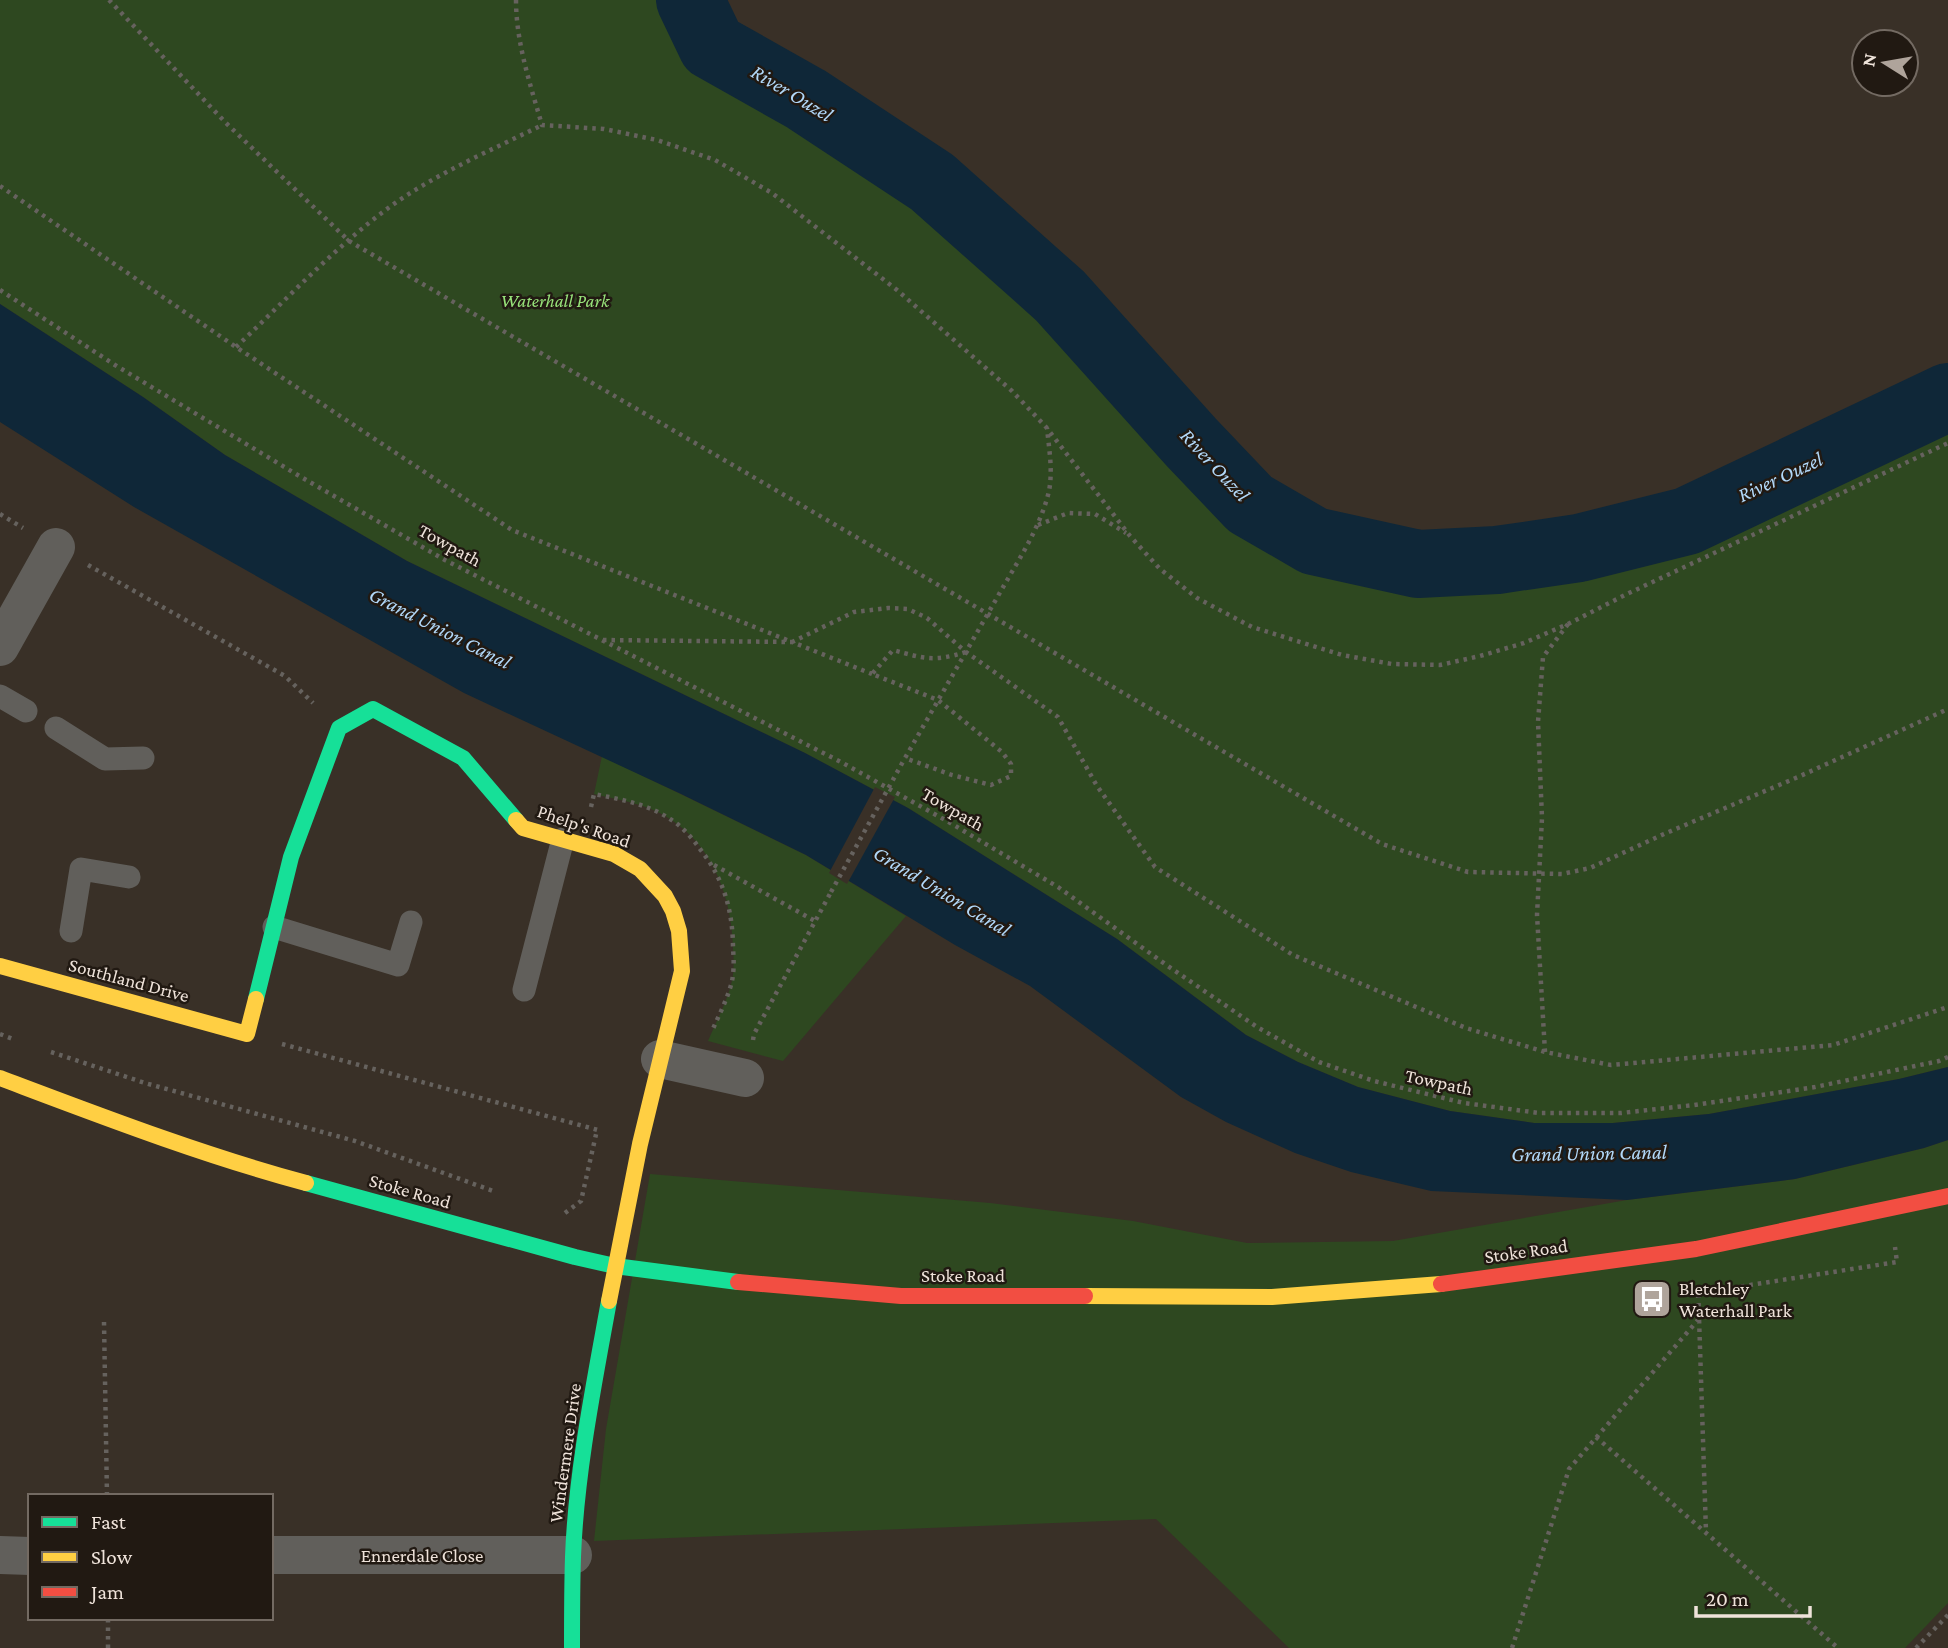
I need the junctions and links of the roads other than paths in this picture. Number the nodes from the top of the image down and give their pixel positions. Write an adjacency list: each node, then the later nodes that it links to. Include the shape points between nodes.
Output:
1 (56, 547): 2 (street)
2 (0, 647)
3 (0, 696): 4 (lane)
4 (26, 711)
5 (56, 728): 6 (lane, via 105,759)
6 (143, 758)
7 (564, 839): 10 (street, Phelp's Road, via 523,828 463,758 373,709 339,728 291,857); 13 (lane); 14 (street, Phelp's Road, via 614,854 633,865 660,890 673,911 682,971)
8 (129, 877): 11 (lane, via 81,869)
9 (411, 922): 10 (lane, via 398,965)
10 (274, 927): 12 (street, Southland Drive, via 247,1034 61,974)
11 (71, 931)
12 (0, 967)
13 (524, 990)
14 (660, 1059): 16 (street); 18 (street, Phelp's Road)
15 (0, 1078): 18 (street, Stoke Road, via 272,1174)
16 (745, 1078)
17 (1948, 1196): 18 (street, Stoke Road, via 1696,1249 1436,1285 1272,1297 901,1296 712,1280)
18 (615, 1266): 20 (street, Windermere Drive, via 582,1467)
19 (0, 1555): 21 (street)
20 (573, 1555): 22 (street, Ennerdale Close); 23 (street, Windermere Drive)
21 (28, 1556)
22 (273, 1556)
23 (572, 1648)

